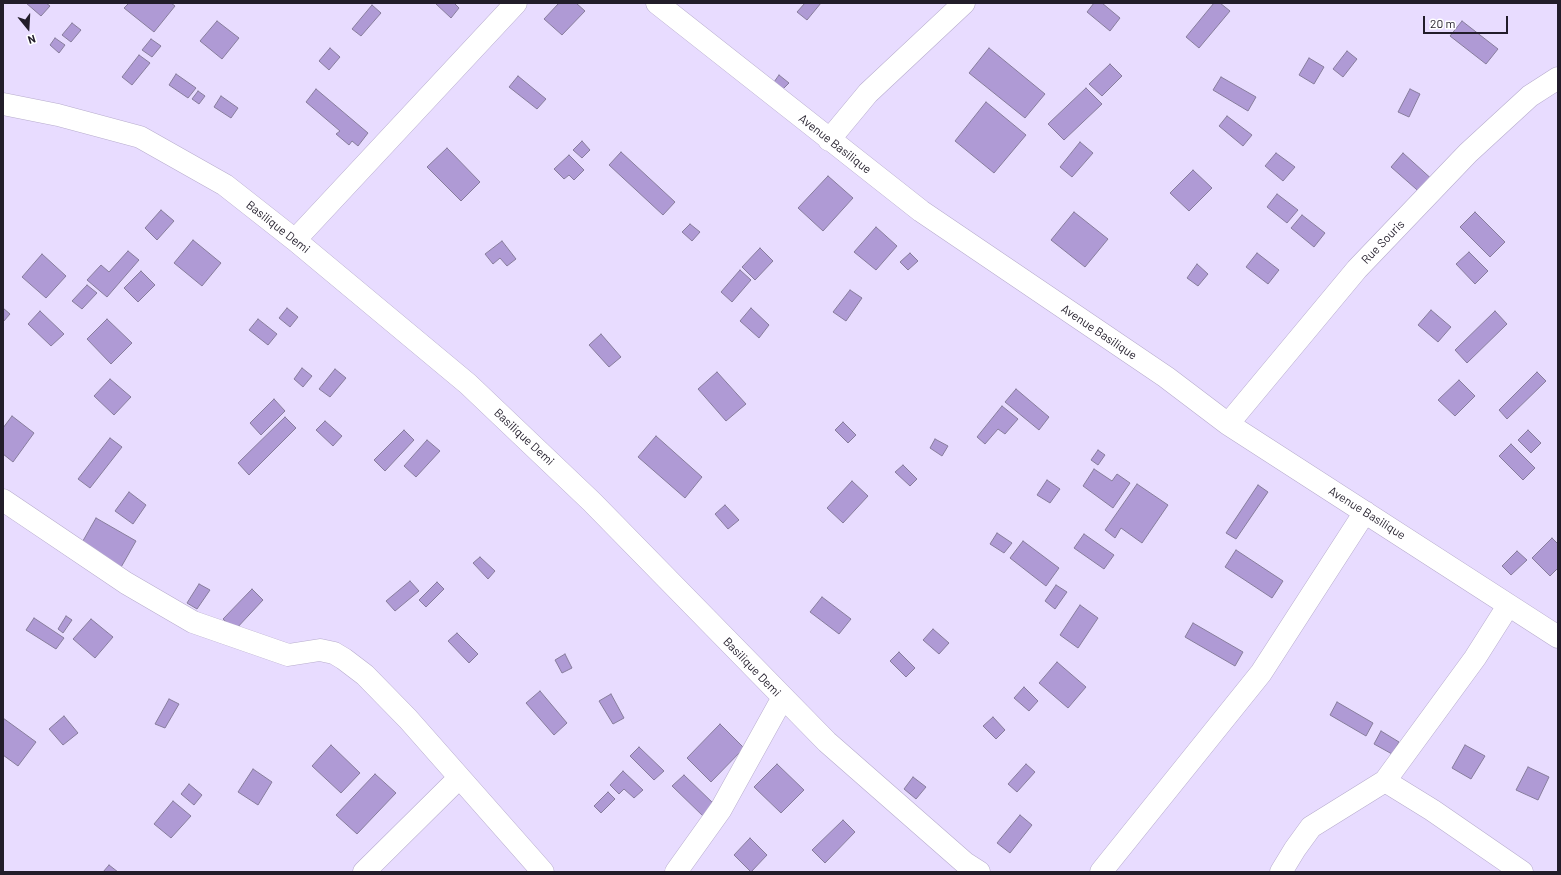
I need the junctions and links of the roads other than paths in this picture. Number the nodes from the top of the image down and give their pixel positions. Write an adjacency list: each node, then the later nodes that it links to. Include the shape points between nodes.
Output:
1 (516, 3): 7 (street)
2 (657, 3): 6 (street, Avenue Basilique)
3 (964, 3): 6 (street, via 868,93)
4 (1558, 78): 8 (street, Rue Souris, via 1530,96 1468,153 1357,269)
5 (3, 104): 7 (street, Basilique Demi, via 58,115 140,137 225,186)
6 (829, 140): 8 (street, Avenue Basilique, via 921,211 1166,377)
7 (295, 240): 13 (street, Basilique Demi, via 468,384 592,502)
8 (1228, 424): 10 (street, Avenue Basilique)
9 (3, 500): 14 (street, via 126,583 193,622 288,655 320,650 334,653 344,659 365,675 408,719)
10 (1365, 512): 11 (street, Avenue Basilique); 20 (street, via 1261,673)
11 (1508, 606): 12 (street, Avenue Basilique); 15 (street, via 1475,658)
12 (1558, 637)
13 (782, 699): 18 (street, via 721,809); 19 (street, Basilique Demi, via 827,742 965,863)
14 (459, 778): 16 (street); 17 (street)
15 (1385, 781): 21 (street, via 1311,827); 22 (street)
16 (364, 872)
17 (543, 872)
18 (676, 872)
19 (979, 872)
20 (1101, 872)
21 (1281, 872)
22 (1522, 872)

